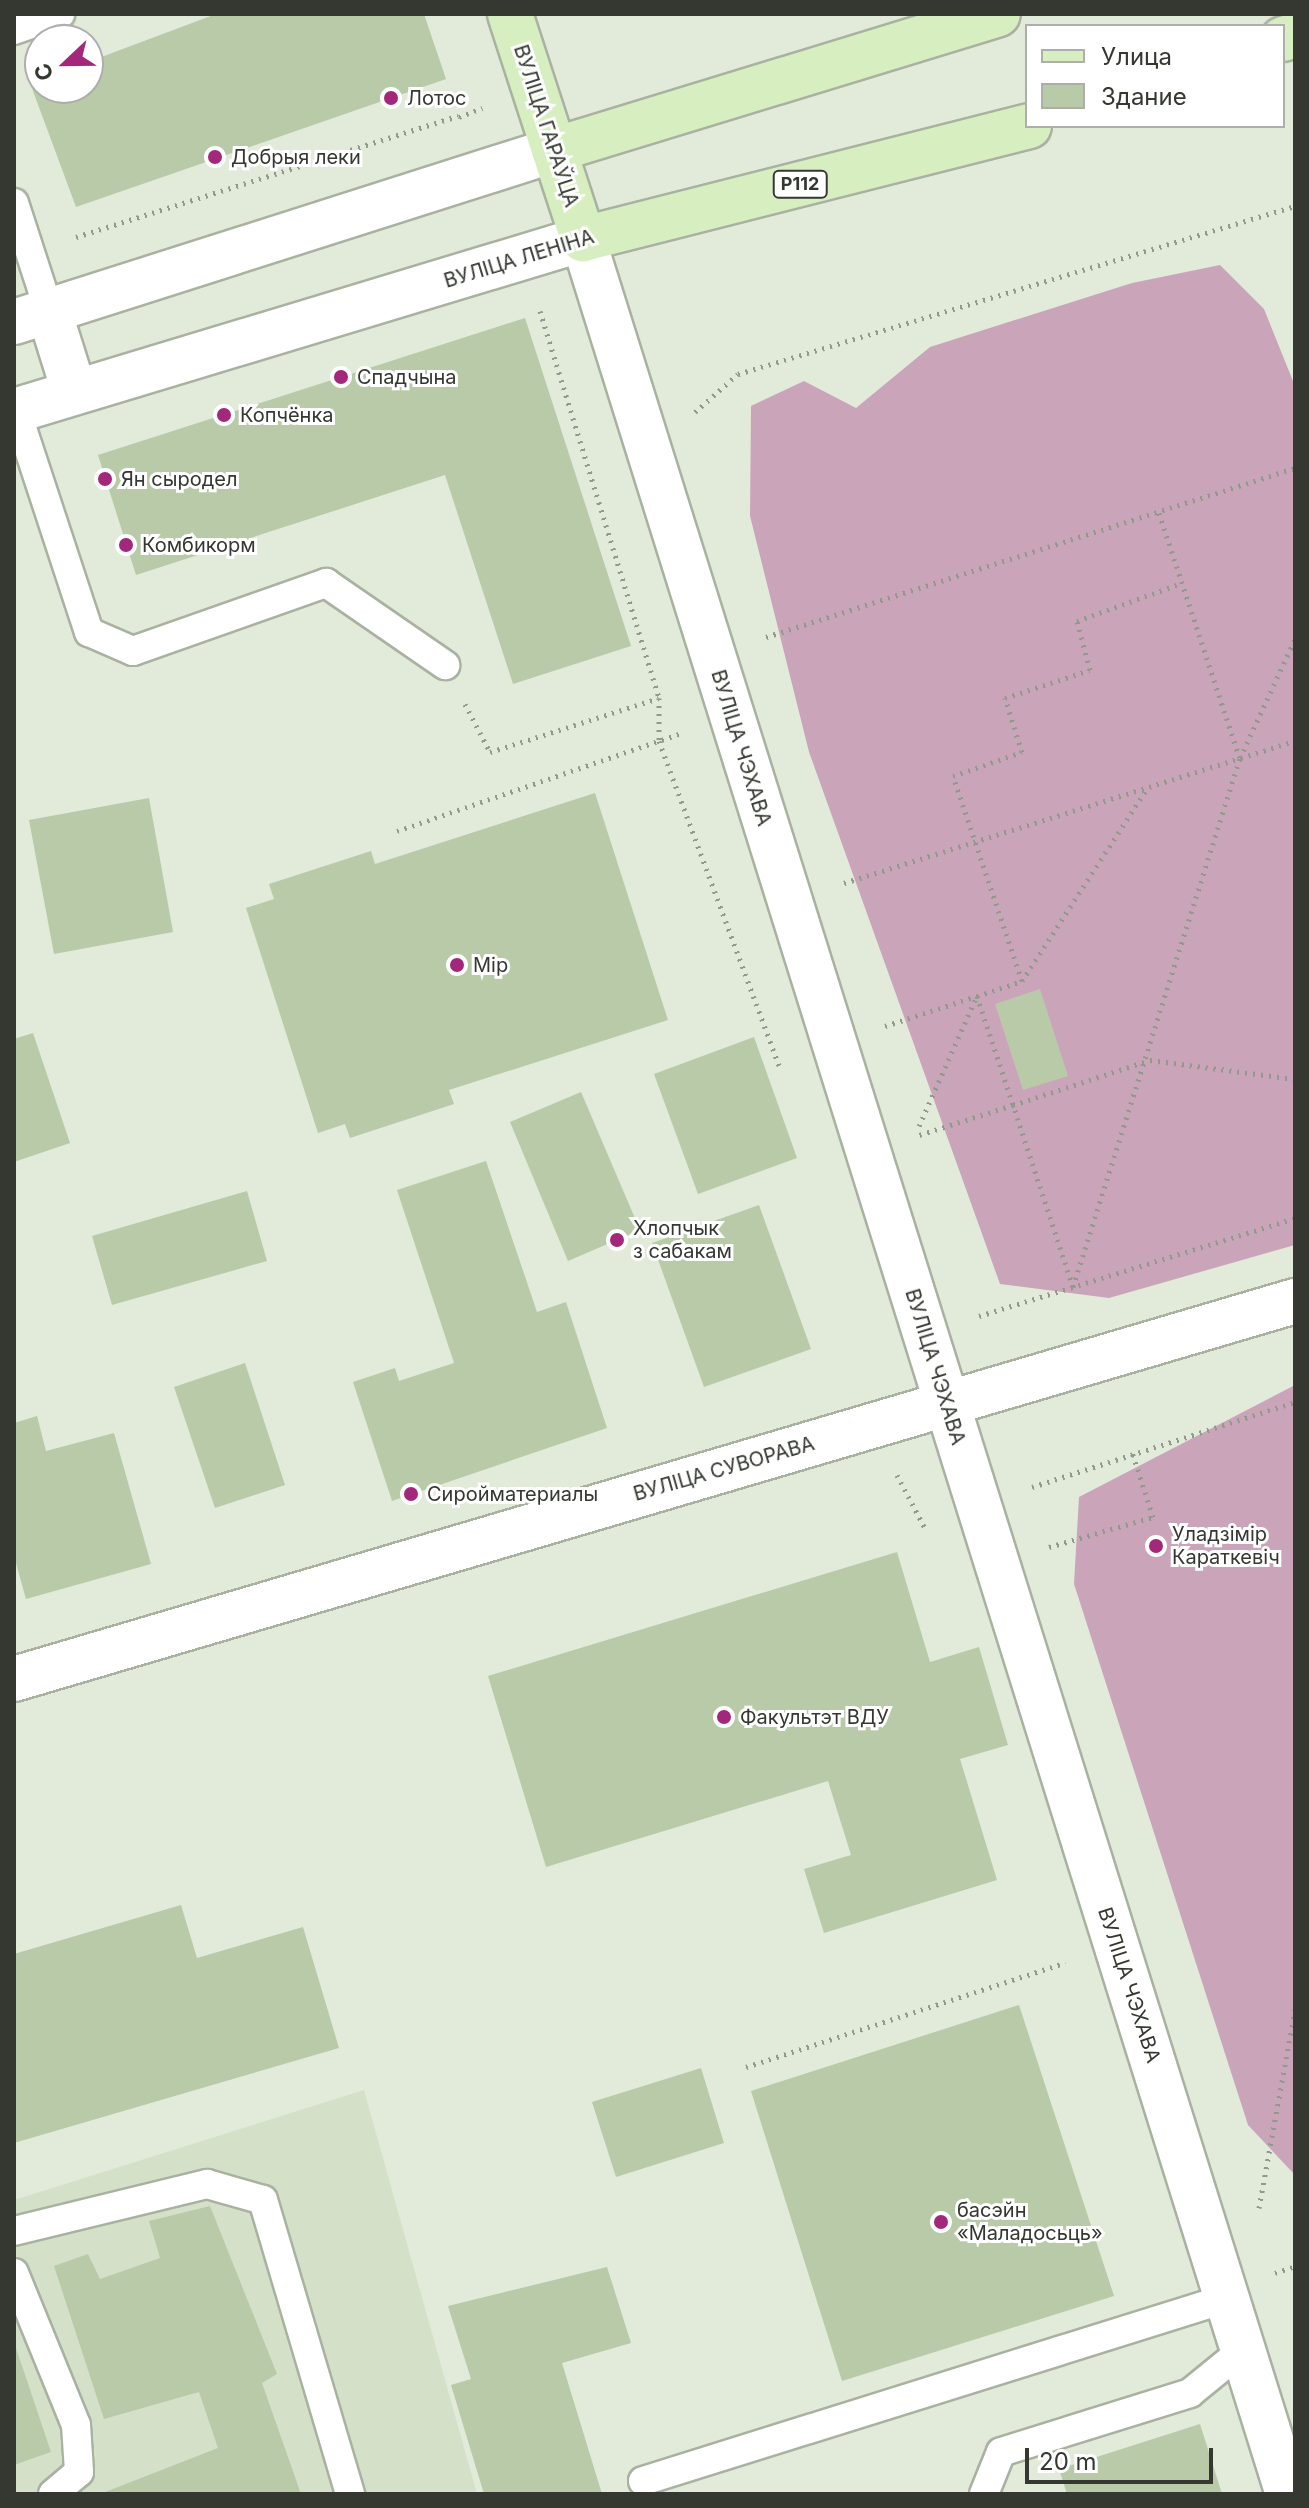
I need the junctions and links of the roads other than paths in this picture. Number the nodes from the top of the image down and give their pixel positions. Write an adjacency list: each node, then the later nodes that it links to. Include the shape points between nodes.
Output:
1 (60, 14): 4 (lane)
2 (510, 14): 6 (main road, ВУЛІЦА ГАРАЎЦА)
3 (998, 14): 6 (main road)
4 (14, 30)
5 (1025, 127): 8 (main road, ВУЛІЦА ЛЕНІНА / Р112)
6 (554, 150): 8 (main road, ВУЛІЦА ГАРАЎЦА); 9 (street)
7 (14, 203): 9 (lane, via 30,252)
8 (583, 239): 10 (street, ВУЛІЦА ЛЕНІНА); 14 (street, ВУЛІЦА ЧЭХАВА)
9 (31, 316): 10 (street)
10 (74, 391): 11 (street, ВУЛІЦА ЛЕНІНА)
11 (15, 410): 12 (lane, via 89,632 133,651 326,583)
12 (445, 665)
13 (1295, 1301): 14 (street, ВУЛІЦА СУВОРАВА)
14 (946, 1404): 15 (street, ВУЛІЦА СУВОРАВА); 18 (street, ВУЛІЦА ЧЭХАВА)
15 (14, 1679)
16 (14, 2231): 22 (lane, via 207,2184 263,2200)
17 (14, 2273): 21 (lane, via 76,2425 79,2472)
18 (1228, 2298): 19 (street, ВУЛІЦА ЧЭХАВА); 20 (lane)
19 (1244, 2349): 23 (lane, via 1190,2393 1001,2452); 24 (street, ВУЛІЦА ЧЭХАВА)
20 (643, 2481)
21 (53, 2494)
22 (350, 2494)
23 (984, 2494)
24 (1288, 2494)

